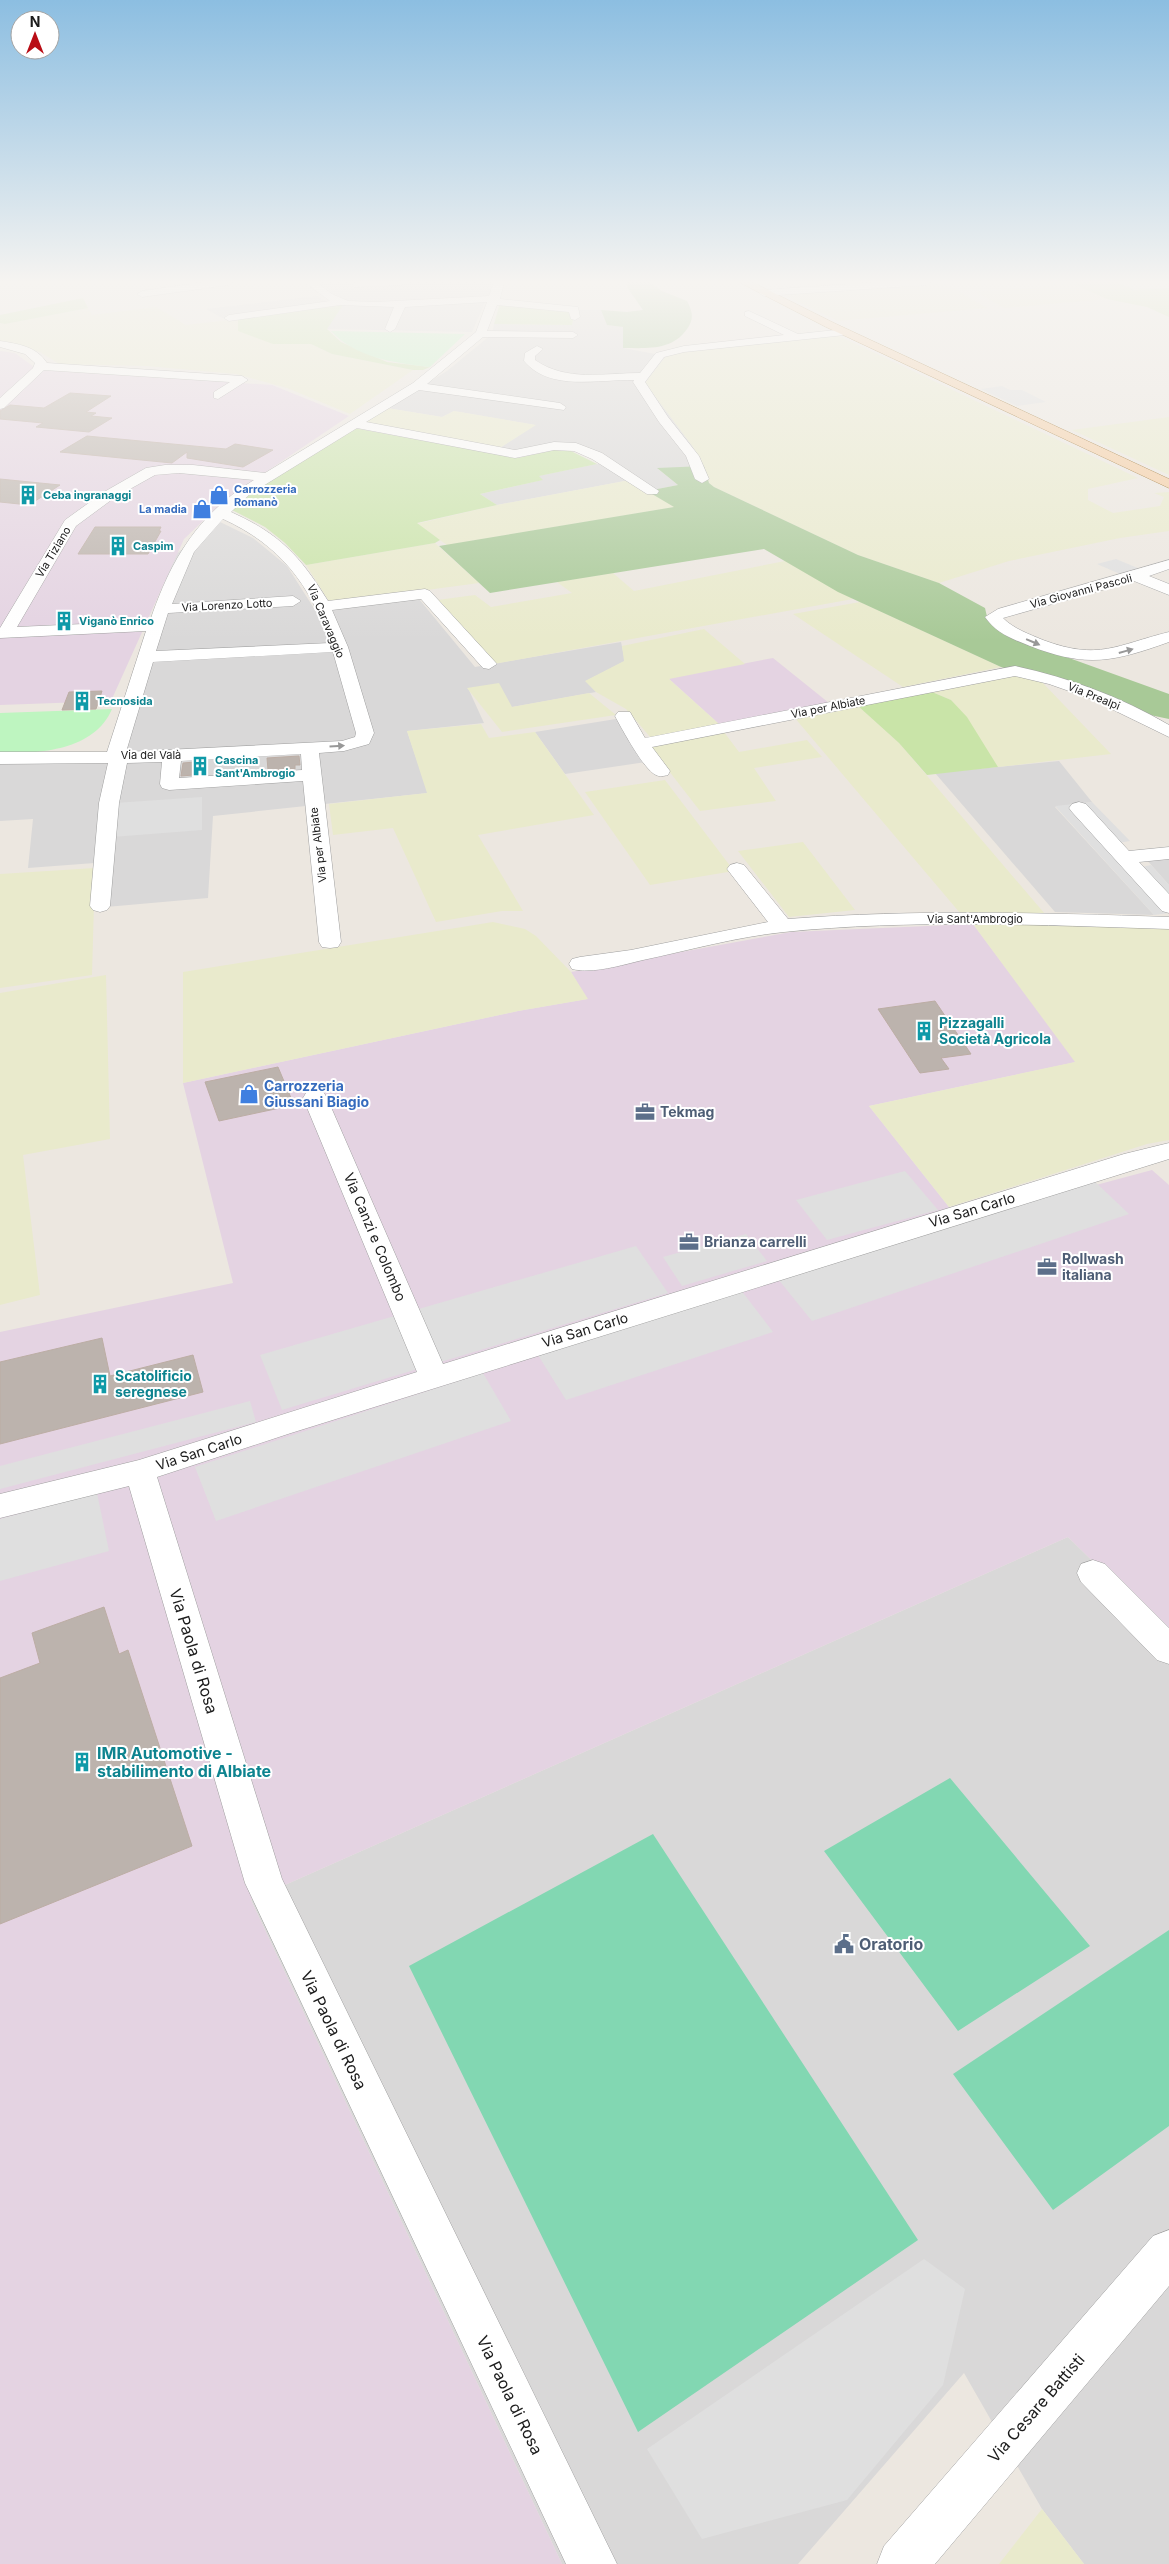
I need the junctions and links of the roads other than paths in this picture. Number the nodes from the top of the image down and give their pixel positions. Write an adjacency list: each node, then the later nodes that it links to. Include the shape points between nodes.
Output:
1 (391, 402): 6 (street)
2 (519, 402): 5 (street)
3 (652, 402): 8 (street, via 666,424 689,447)
4 (993, 402): 9 (main road)
5 (560, 408)
6 (354, 424): 7 (street); 10 (street, via 515,454 554,446 576,448)
7 (265, 477): 11 (street); 19 (street, Via Tiziano, via 158,470 109,495 70,523)
8 (702, 480)
9 (1169, 484)
10 (652, 491)
11 (219, 512): 16 (street, Via Caravaggio, via 256,529 283,549 304,571); 17 (street, via 187,552)
12 (1169, 564): 13 (street, Via Giovanni Pascoli)
13 (1136, 576): 14 (street); 20 (street, Via Giovanni Pascoli, one-way to 20, via 993,617 1003,629 1057,652 1081,658 1109,655)
14 (1169, 590)
15 (293, 601): 17 (street, Via Lorenzo Lotto)
16 (322, 607): 21 (street, Via Caravaggio); 23 (street, via 425,594)
17 (162, 609): 18 (street)
18 (155, 626): 19 (street, Via Tiziano); 22 (street)
19 (3, 633)
20 (1169, 637)
21 (340, 647): 22 (street); 28 (street, Via Caravaggio, via 365,733)
22 (145, 658): 26 (street)
23 (489, 664)
24 (1015, 671): 27 (street, Via Prealpi, via 1090,693); 29 (street, Via per Albiate)
25 (624, 716): 29 (street)
26 (125, 719): 31 (street); 34 (street, via 100,736)
27 (1169, 732)
28 (362, 741): 30 (street, Via del Valà, one-way to 28, via 353,745)
29 (640, 744): 35 (street)
30 (309, 748): 32 (street, Via del Valà); 36 (street, Via per Albiate)
31 (113, 756): 32 (street, Via del Valà); 34 (street, Via del Valà); 41 (street, via 118,760 109,802)
32 (172, 756): 36 (street, via 169,784)
33 (0, 758): 34 (street, Via del Valà)
34 (46, 758)
35 (661, 771)
36 (310, 775): 45 (street, Via per Albiate)
37 (1079, 808): 39 (street)
38 (1169, 853): 39 (street)
39 (1124, 858): 42 (street)
40 (737, 869): 44 (street)
41 (100, 906)
42 (1169, 907)
43 (1169, 922): 44 (street, Via Sant'Ambrogio, via 946,919)
44 (782, 926): 46 (street)
45 (330, 942)
46 (580, 964)
47 (315, 1098): 49 (street, Via Canzi e Colombo)
48 (1169, 1151): 49 (street, Via San Carlo)
49 (434, 1377): 50 (street, Via San Carlo)
50 (140, 1471): 51 (street, Via San Carlo); 55 (street, Via Paola di Rosa, via 264,1883)
51 (0, 1506)
52 (1094, 1573): 53 (street)
53 (1169, 1650)
54 (1169, 2252): 56 (street, Via Cesare Battisti)
55 (592, 2564)
56 (902, 2564)

